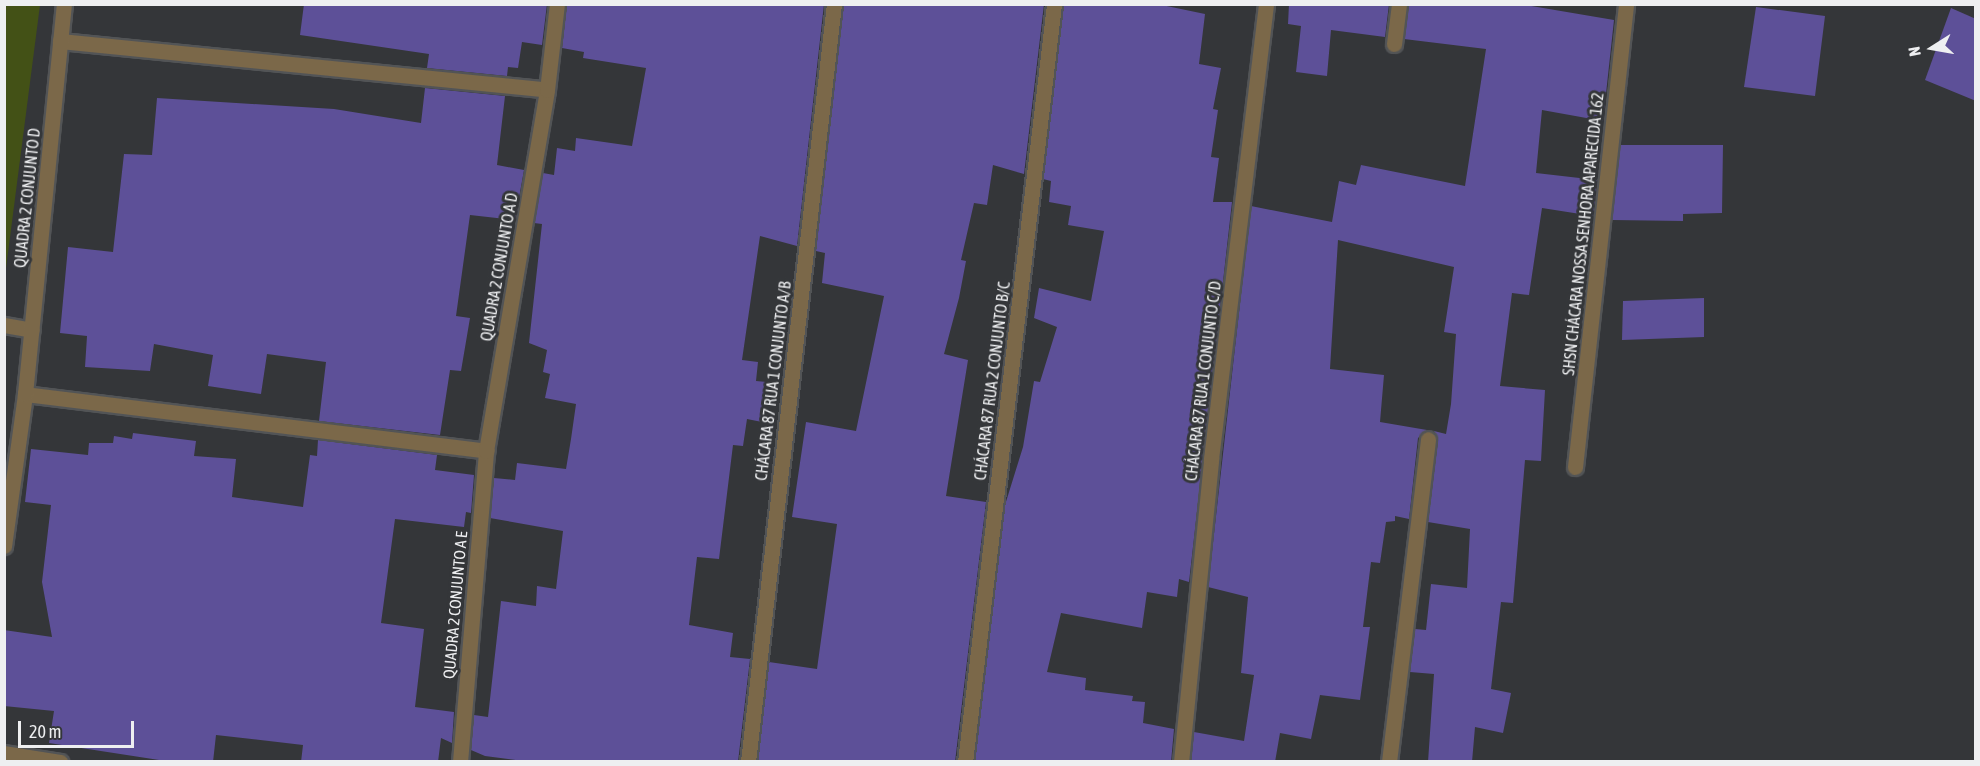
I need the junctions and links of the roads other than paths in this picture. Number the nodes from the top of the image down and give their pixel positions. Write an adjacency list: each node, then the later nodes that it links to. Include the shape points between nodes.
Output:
1 (64, 4): 8 (street, QUADRA 2 CONJUNTO D)
2 (557, 4): 10 (street, QUADRA 2 CONJUNTO A D)
3 (834, 4): 21 (street, CHÁCARA 87 RUA 1 CONJUNTO A/B)
4 (1054, 4): 22 (street, CHÁCARA 87 RUA 2 CONJUNTO B/C)
5 (1266, 4): 23 (street, CHÁCARA 87 RUA 1 CONJUNTO C/D, via 1211,459)
6 (1400, 4): 9 (street)
7 (1626, 4): 16 (street, SHSN CHÁCARA NOSSA SENHORA APARECIDA 162)
8 (60, 41): 10 (street); 12 (street, QUADRA 2 CONJUNTO D)
9 (1394, 45)
10 (547, 90): 15 (street, QUADRA 2 CONJUNTO A D)
11 (4, 325): 12 (street)
12 (32, 330): 13 (street, QUADRA 2 CONJUNTO D)
13 (25, 394): 15 (street); 17 (street, QUADRA 2 CONJUNTO D)
14 (1428, 439): 24 (street)
15 (486, 451): 20 (street, QUADRA 2 CONJUNTO A E)
16 (1575, 467)
17 (4, 546)
18 (4, 753): 19 (street)
19 (60, 762)
20 (460, 762)
21 (748, 762)
22 (965, 762)
23 (1181, 762)
24 (1389, 762)

